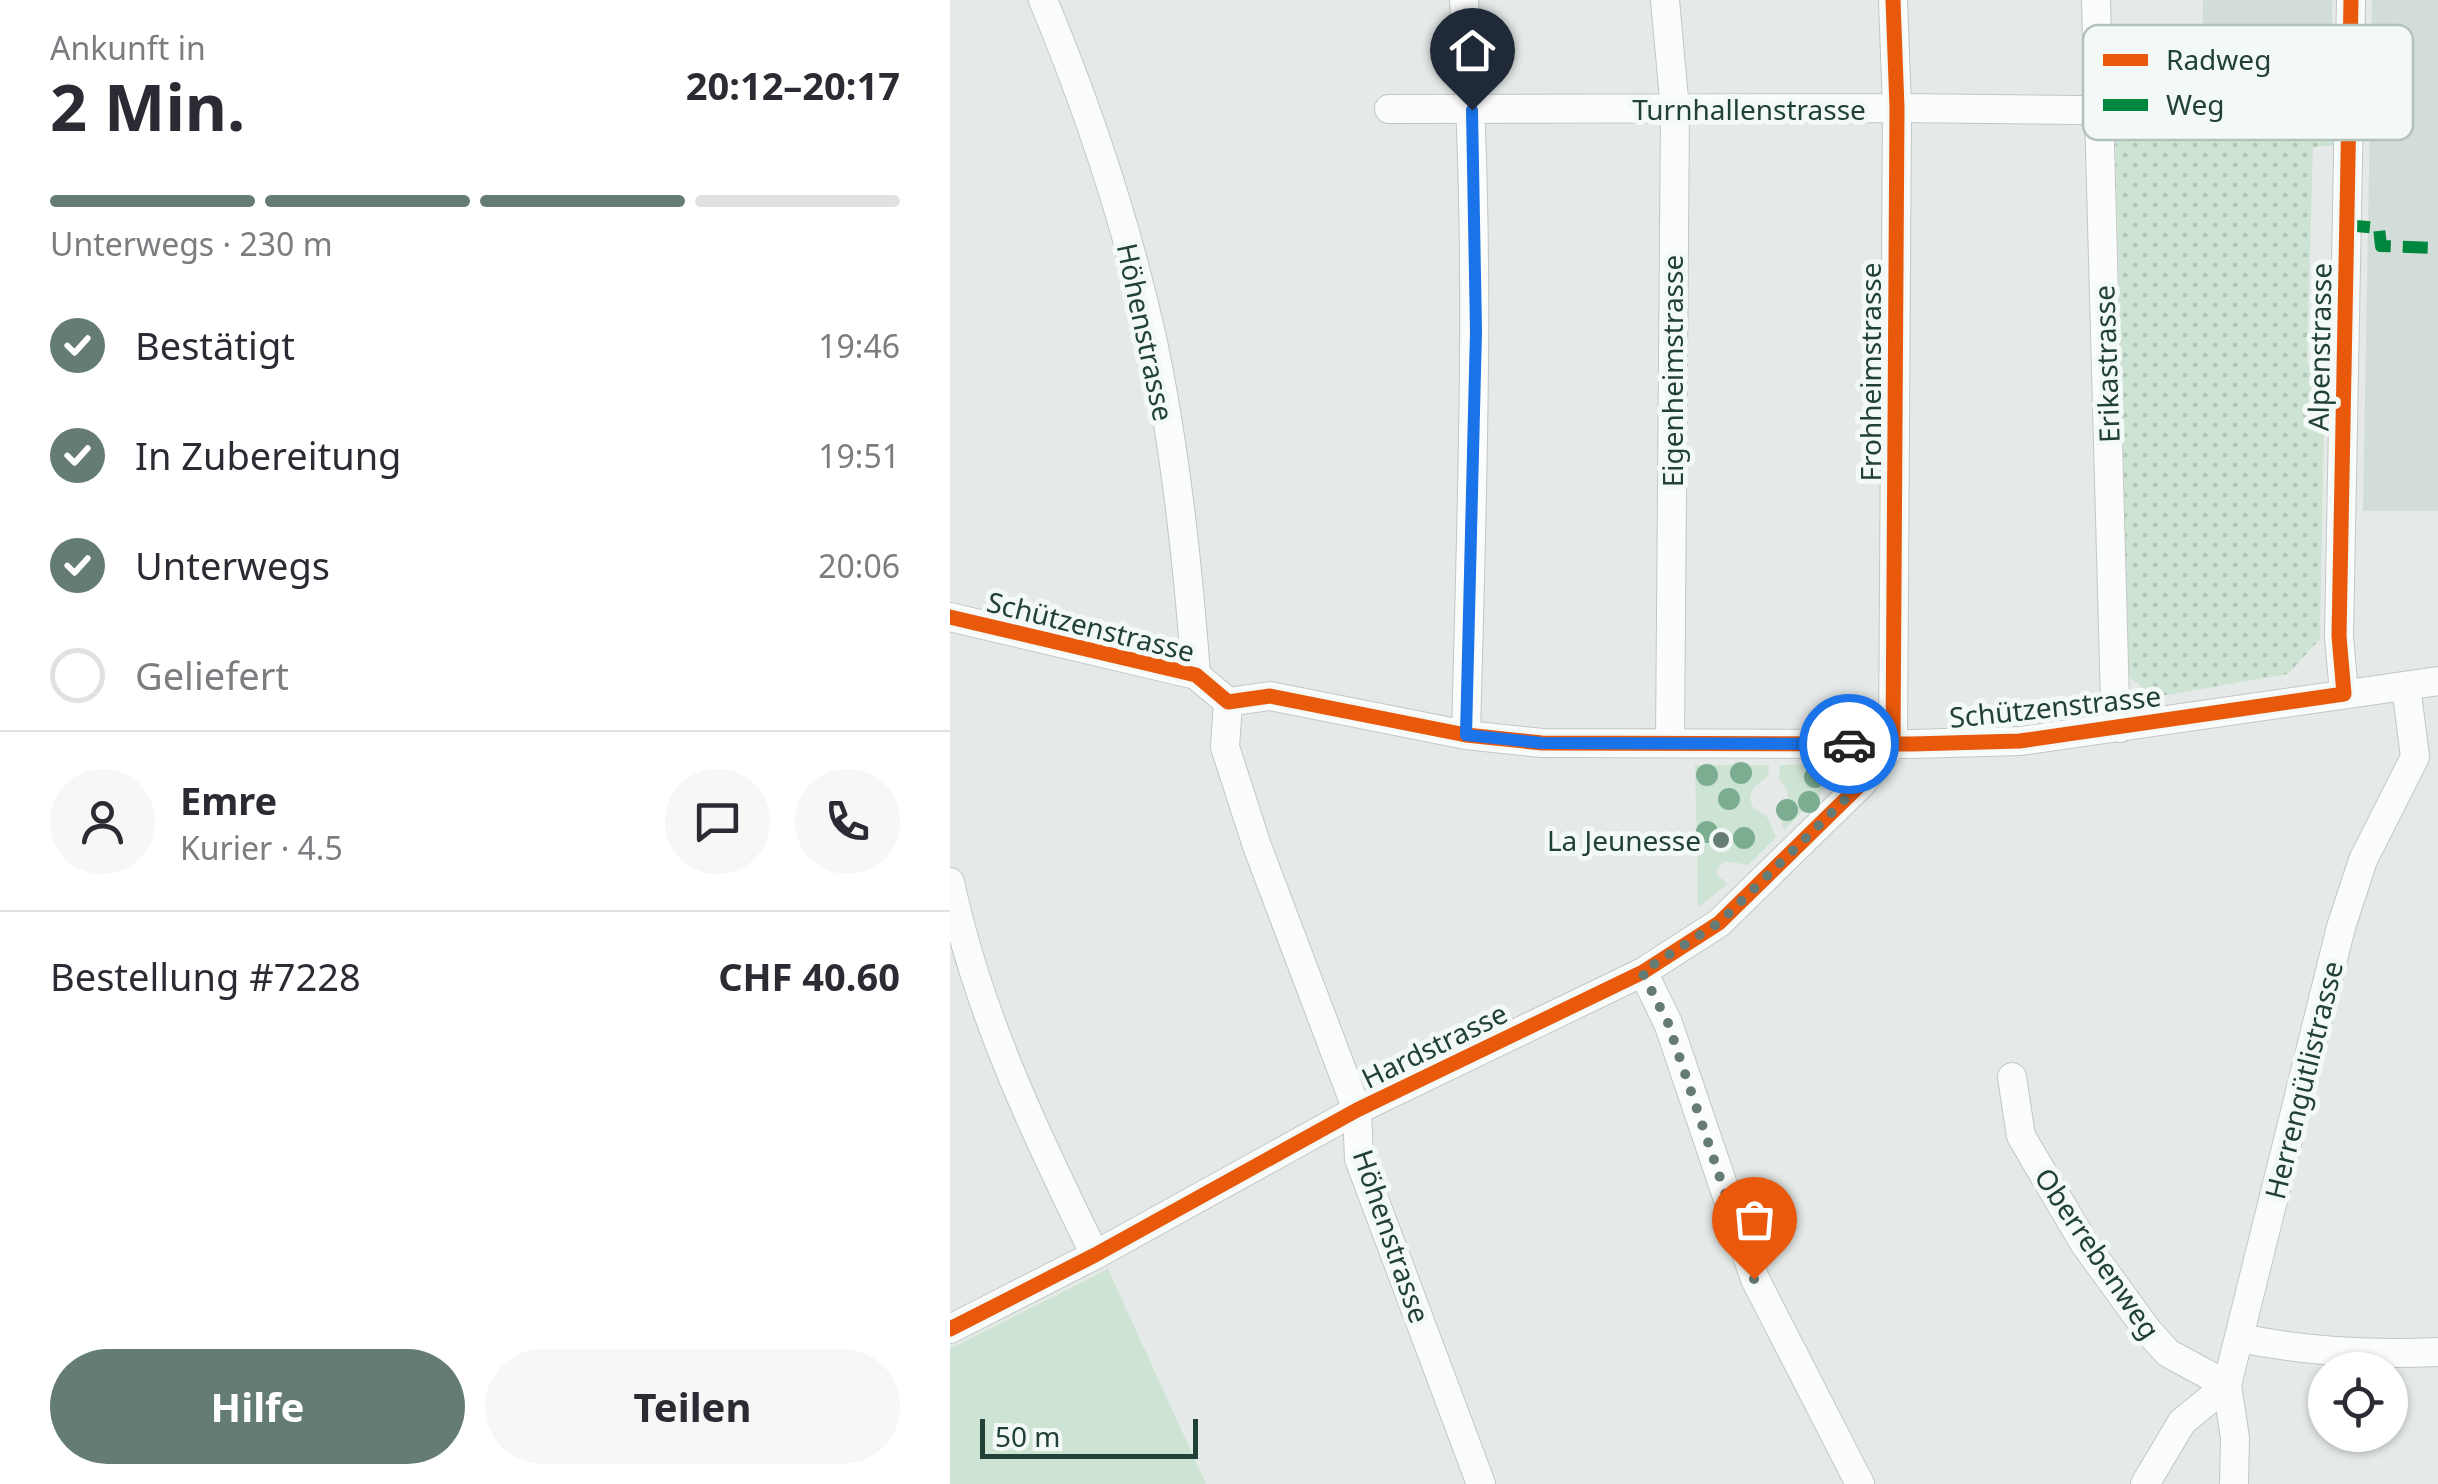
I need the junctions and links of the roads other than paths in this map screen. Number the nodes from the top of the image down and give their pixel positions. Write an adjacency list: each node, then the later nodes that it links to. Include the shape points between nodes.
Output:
1 (1043, 0): 17 (street, Höhenstrasse, via 1122,221 1152,342 1177,482)
2 (1464, 0): 11 (street)
3 (1666, 0): 12 (street, Eigenheimstrasse)
4 (1893, 0): 9 (street, Frohheimstrasse)
5 (2096, 0): 7 (street, Erikastrasse)
6 (2351, 0): 8 (street, Alpenstrasse)
7 (2097, 25)
8 (2351, 25)
9 (1897, 108): 12 (street, Turnhallenstrasse); 13 (street, Turnhallenstrasse); 25 (street, Frohheimstrasse)
10 (1389, 110): 11 (street, Turnhallenstrasse)
11 (1472, 110): 12 (street, Turnhallenstrasse); 23 (street, via 1476,331)
12 (1675, 110): 24 (street, Eigenheimstrasse)
13 (2083, 110)
14 (2100, 140): 22 (street, Erikastrasse)
15 (2349, 140): 20 (street, Alpenstrasse, via 2338,636)
16 (950, 617): 17 (street, Schützenstrasse)
17 (1196, 676): 21 (street, Schützenstrasse)
18 (2438, 680): 19 (street, Schützenstrasse)
19 (2406, 686): 20 (street, Schützenstrasse); 26 (street, Herrengütlistrasse)
20 (2344, 694): 22 (street, Schützenstrasse)
21 (1228, 702): 23 (street, Schützenstrasse, via 1270,696); 30 (street, Höhenstrasse, via 1225,746)
22 (2120, 728): 25 (street, Schützenstrasse, via 2020,741)
23 (1466, 735): 24 (street, Schützenstrasse, via 1542,743)
24 (1670, 742): 25 (street, Schützenstrasse)
25 (1892, 744): 28 (street, Hardstrasse, via 1861,784 1720,922)
26 (2426, 762): 33 (street, Herrengütlistrasse, via 2363,860 2341,927)
27 (950, 882): 31 (street, via 960,932 1022,1107)
28 (1642, 972): 30 (street, Hardstrasse); 37 (street, via 1668,1023 1754,1279)
29 (2012, 1078): 35 (street, Oberrebenweg, via 2021,1136 2084,1243 2168,1353)
30 (1357, 1110): 31 (street, Hardstrasse); 36 (street, Höhenstrasse, via 1360,1160)
31 (1095, 1255): 32 (street, Hardstrasse)
32 (950, 1329)
33 (2240, 1338): 34 (street); 35 (street, Herrengütlistrasse)
34 (2438, 1352)
35 (2227, 1385): 38 (street, via 2182,1422); 39 (street, Herrengütlistrasse)
36 (1481, 1484)
37 (1860, 1484)
38 (2145, 1484)
39 (2234, 1484)

